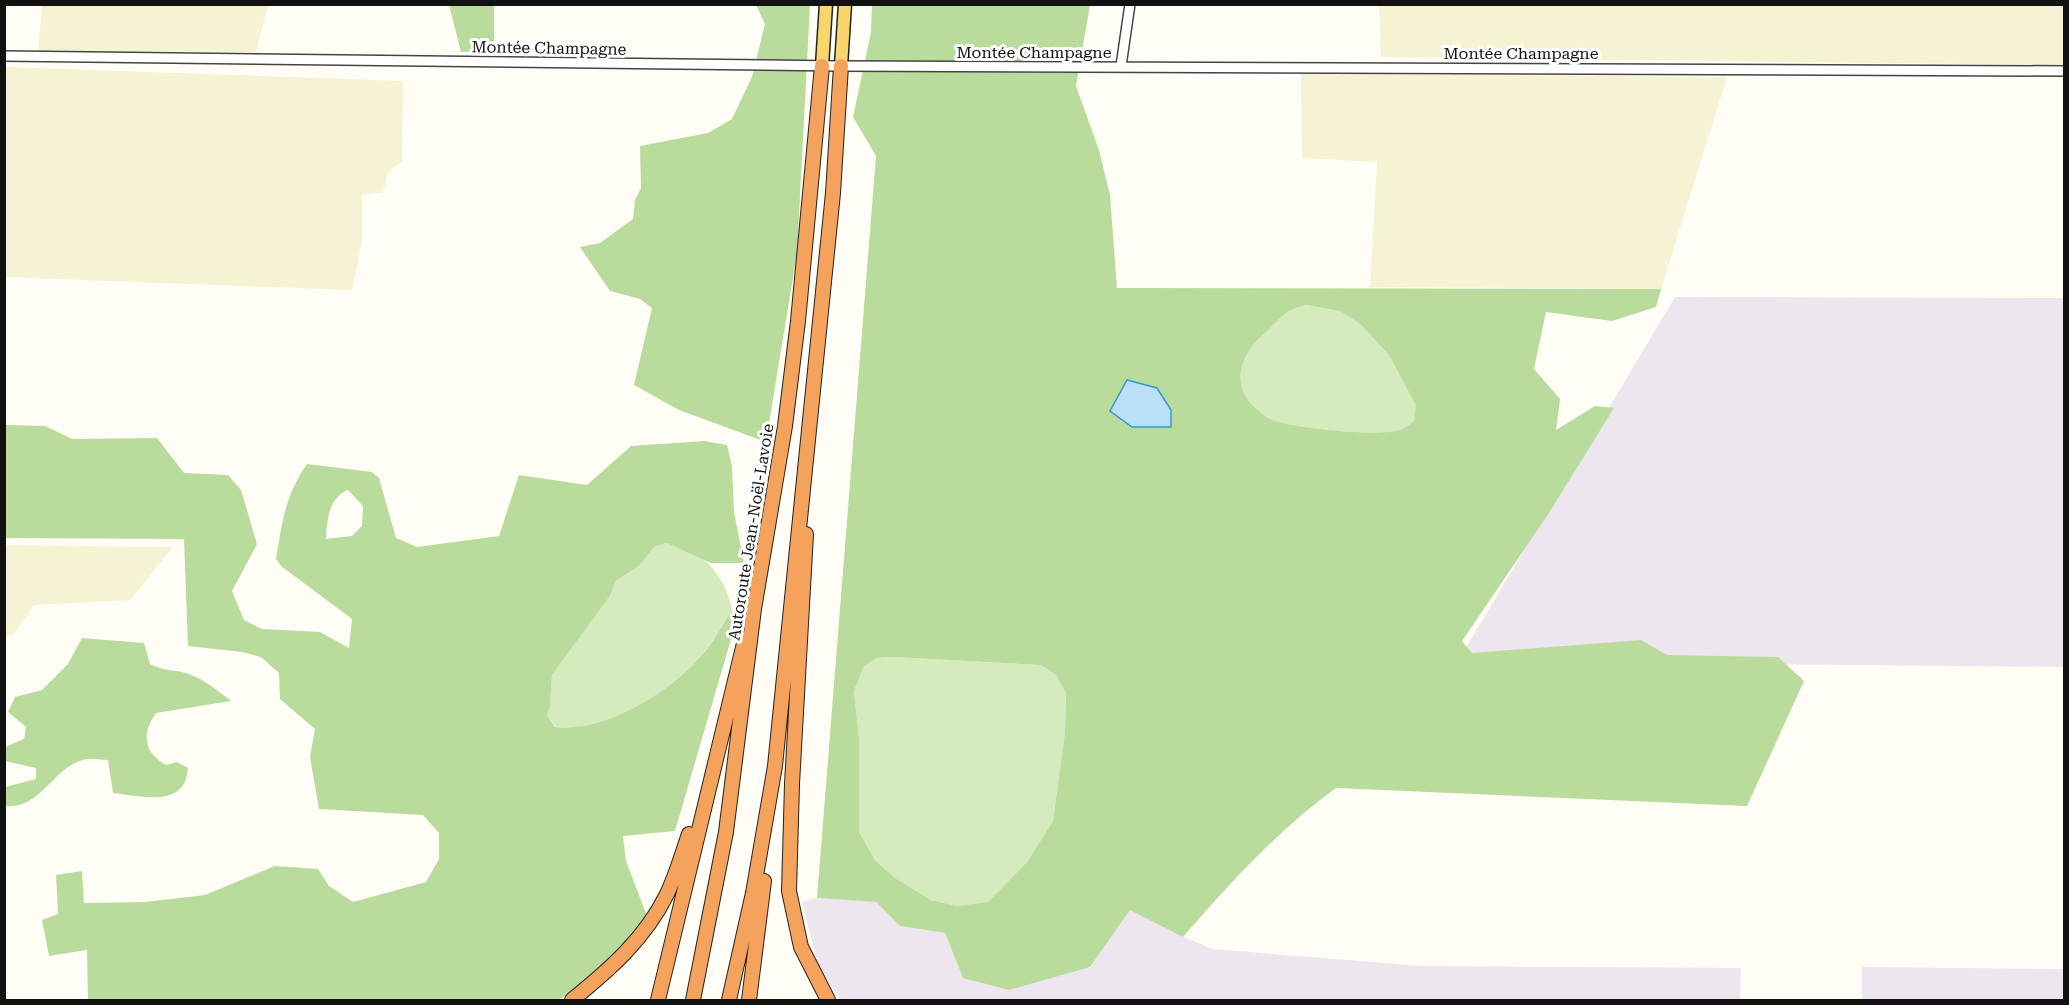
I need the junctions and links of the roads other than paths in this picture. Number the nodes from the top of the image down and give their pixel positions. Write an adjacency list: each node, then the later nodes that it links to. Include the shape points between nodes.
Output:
1 (826, 4): 5 (main road)
2 (846, 4): 6 (main road)
3 (1130, 4): 7 (street)
4 (4, 56): 5 (street, Montée Champagne)
5 (822, 66): 6 (street, Montée Champagne); 10 (highway, Autoroute Jean-Noël-Lavoie, via 794,354)
6 (841, 66): 7 (street, Montée Champagne); 9 (highway, via 833,193)
7 (1121, 66): 8 (street, Montée Champagne)
8 (2064, 72)
9 (809, 433): 12 (highway); 18 (highway, via 789,876 791,909 801,947)
10 (754, 609): 11 (highway); 15 (highway, Autoroute Jean-Noël-Lavoie, via 727,823)
11 (710, 775): 13 (highway, via 671,885 656,913 624,955); 14 (highway)
12 (772, 792): 16 (highway); 17 (highway)
13 (572, 1000)
14 (658, 1000)
15 (693, 1000)
16 (729, 1000)
17 (749, 1000)
18 (828, 1000)

